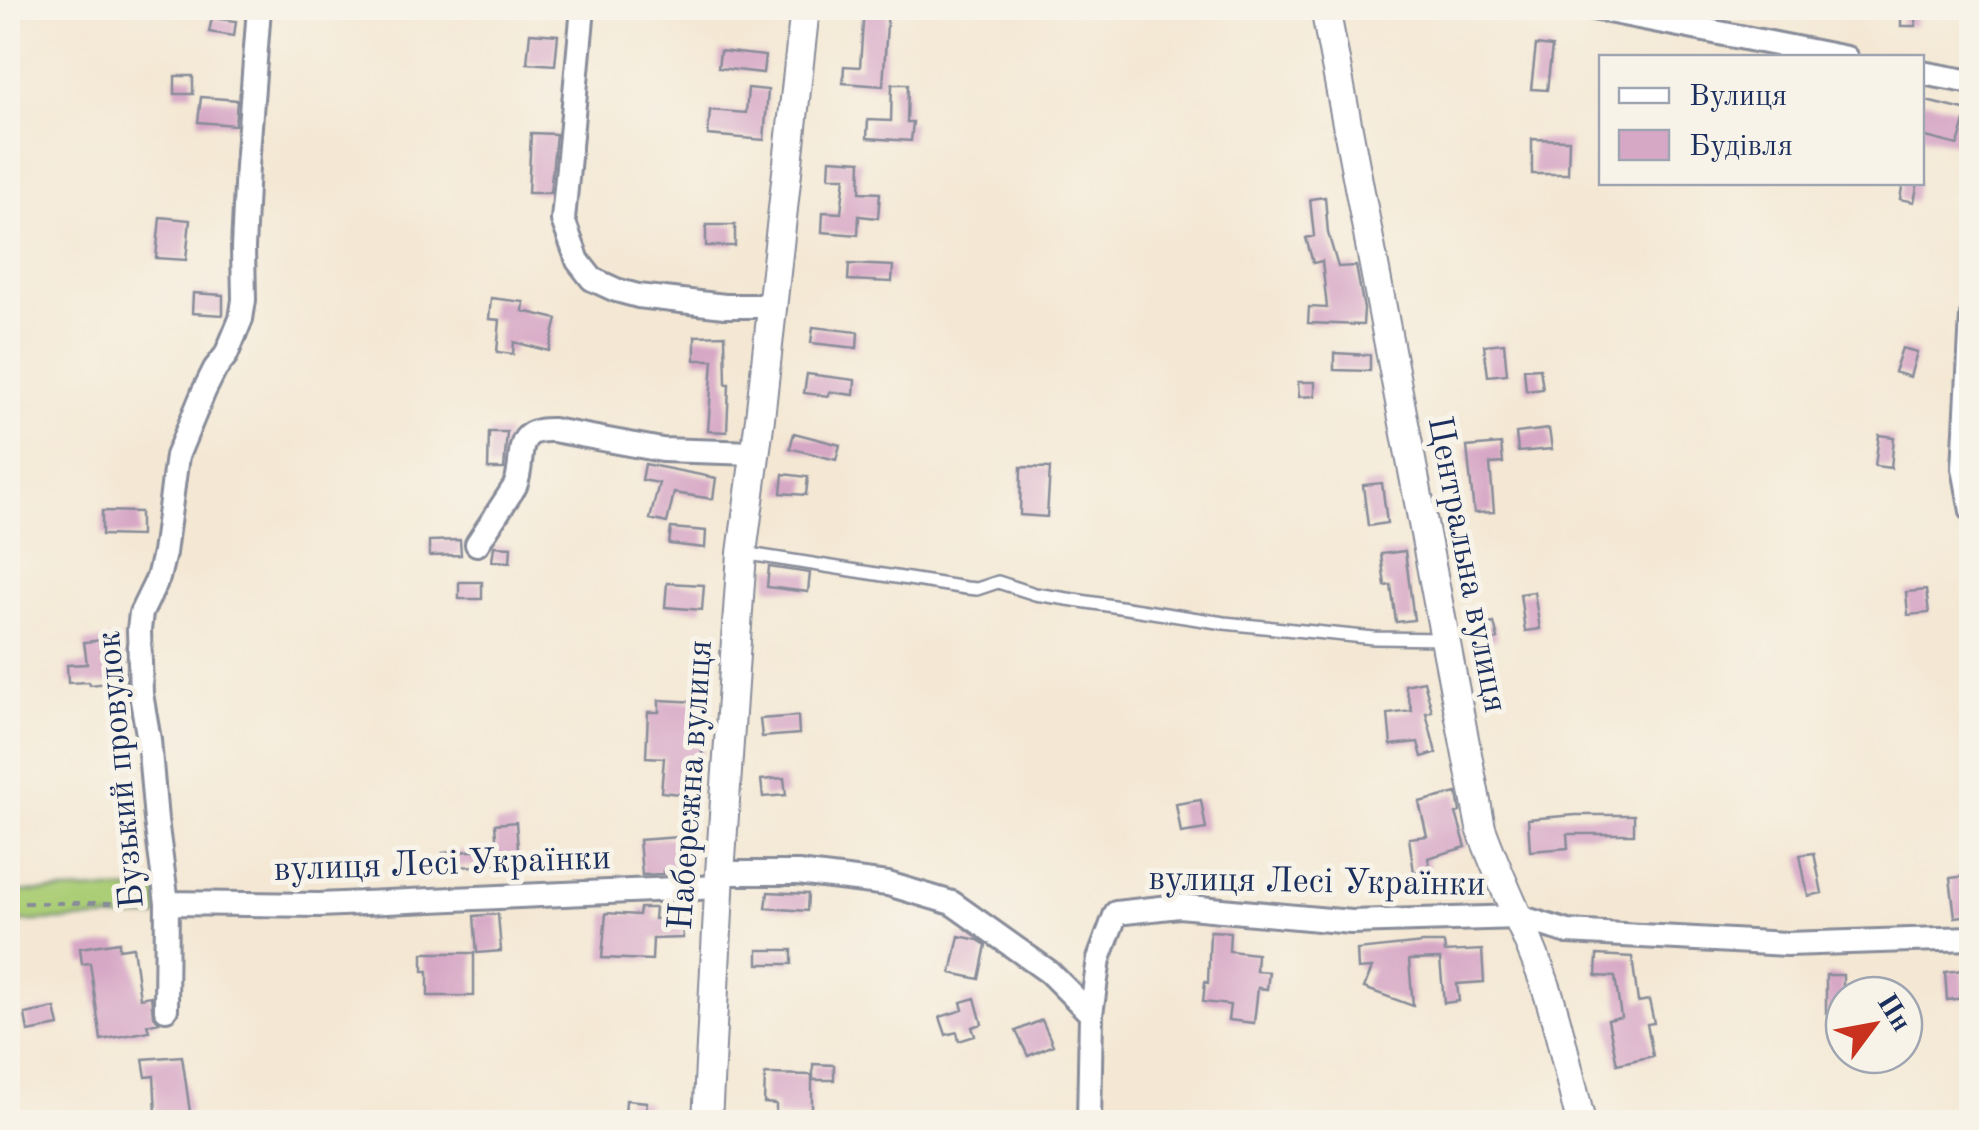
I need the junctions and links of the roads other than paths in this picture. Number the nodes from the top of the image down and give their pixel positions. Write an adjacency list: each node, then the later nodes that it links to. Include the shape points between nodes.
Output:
1 (259, 8): 17 (street, Бузький провулок, via 241,320 177,456 164,553 139,630)
2 (583, 8): 9 (street, via 564,220 578,261 592,279 638,296)
3 (805, 8): 9 (street, Набережна вулиця)
4 (1325, 8): 15 (street, Центральна вулиця)
5 (1593, 8): 6 (street)
6 (1831, 55)
7 (1924, 72): 8 (street)
8 (1972, 82)
9 (772, 306): 11 (street, Набережна вулиця)
10 (1972, 316): 12 (street, via 1964,468)
11 (755, 453): 13 (street, via 662,450 539,429 525,438 520,476); 14 (street, Набережна вулиця)
12 (1972, 511)
13 (476, 544)
14 (742, 553): 15 (lane, via 966,588 998,582 1036,594 1224,622); 16 (street, Набережна вулиця)
15 (1445, 639): 18 (street, Центральна вулиця, via 1481,828)
16 (719, 880): 17 (street, вулиця Лесі Українки, via 318,904); 21 (street, вулиця Лесі Українки, via 798,873 888,884 952,904 1049,972); 22 (street, Набережна вулиця)
17 (167, 903): 20 (street, Бузький провулок)
18 (1518, 918): 19 (street, вулиця Лесі Українки, via 1568,932 1787,944); 21 (street, вулиця Лесі Українки, via 1351,922 1180,906 1116,914 1099,960); 24 (street, Центральна вулиця, via 1546,989)
19 (1972, 938)
20 (166, 1009)
21 (1091, 1014): 23 (street)
22 (707, 1122)
23 (1089, 1122)
24 (1581, 1122)

